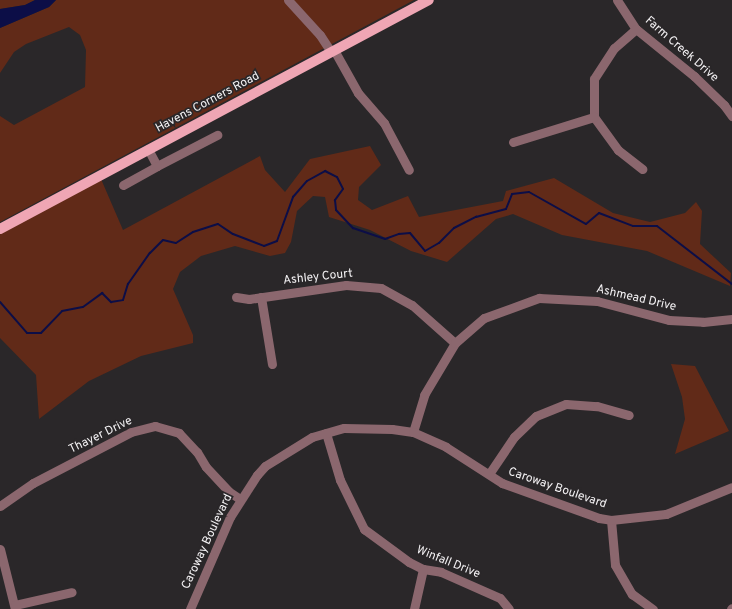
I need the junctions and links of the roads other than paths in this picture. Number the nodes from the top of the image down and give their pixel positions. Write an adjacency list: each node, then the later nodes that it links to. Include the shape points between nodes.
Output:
1 (288, 0): 5 (street)
2 (429, 0): 5 (main road, Havens Corners Road)
3 (617, 0): 4 (street, Farm Creek Drive)
4 (636, 29): 6 (street, Farm Creek Drive, via 694,76); 7 (street, via 614,48 594,80)
5 (333, 51): 10 (main road, Havens Corners Road); 13 (street, via 358,93 384,123)
6 (732, 116)
7 (594, 117): 9 (street); 12 (street, via 618,150)
8 (217, 135): 11 (street)
9 (513, 142)
10 (148, 149): 11 (street); 15 (main road, Havens Corners Road)
11 (157, 166): 14 (street)
12 (642, 169)
13 (409, 170)
14 (123, 185)
15 (0, 229)
16 (261, 297): 17 (street, Ashley Court); 19 (street, Ashley Court, via 346,285 381,288 412,305); 20 (street)
17 (236, 298)
18 (732, 319): 19 (street, Ashmead Drive, via 703,322 668,320 597,301 539,298 484,318)
19 (455, 343): 22 (street, Ashmead Drive, via 424,395)
20 (272, 364)
21 (629, 415): 24 (street, via 597,406 566,404 536,416 514,437)
22 (413, 432): 23 (street, Caroway Boulevard, via 392,428 344,428); 24 (street, Caroway Boulevard, via 446,447)
23 (326, 433): 26 (street, Caroway Boulevard, via 312,438 265,466); 30 (street, Winfall Drive, via 340,480 364,529)
24 (488, 474): 28 (street, Caroway Boulevard, via 502,483)
25 (732, 488): 28 (street, Caroway Boulevard, via 666,514)
26 (240, 499): 27 (street, Thayer Drive, via 206,467 180,433 155,426 131,432 33,483); 33 (street, Caroway Boulevard)
27 (0, 506)
28 (611, 520): 36 (street, via 615,565 632,594)
29 (0, 549): 32 (street)
30 (423, 569): 34 (street); 35 (street, Winfall Drive, via 441,572 500,598)
31 (72, 592): 32 (street)
32 (15, 607)
33 (190, 609)
34 (414, 609)
35 (509, 609)
36 (653, 609)

